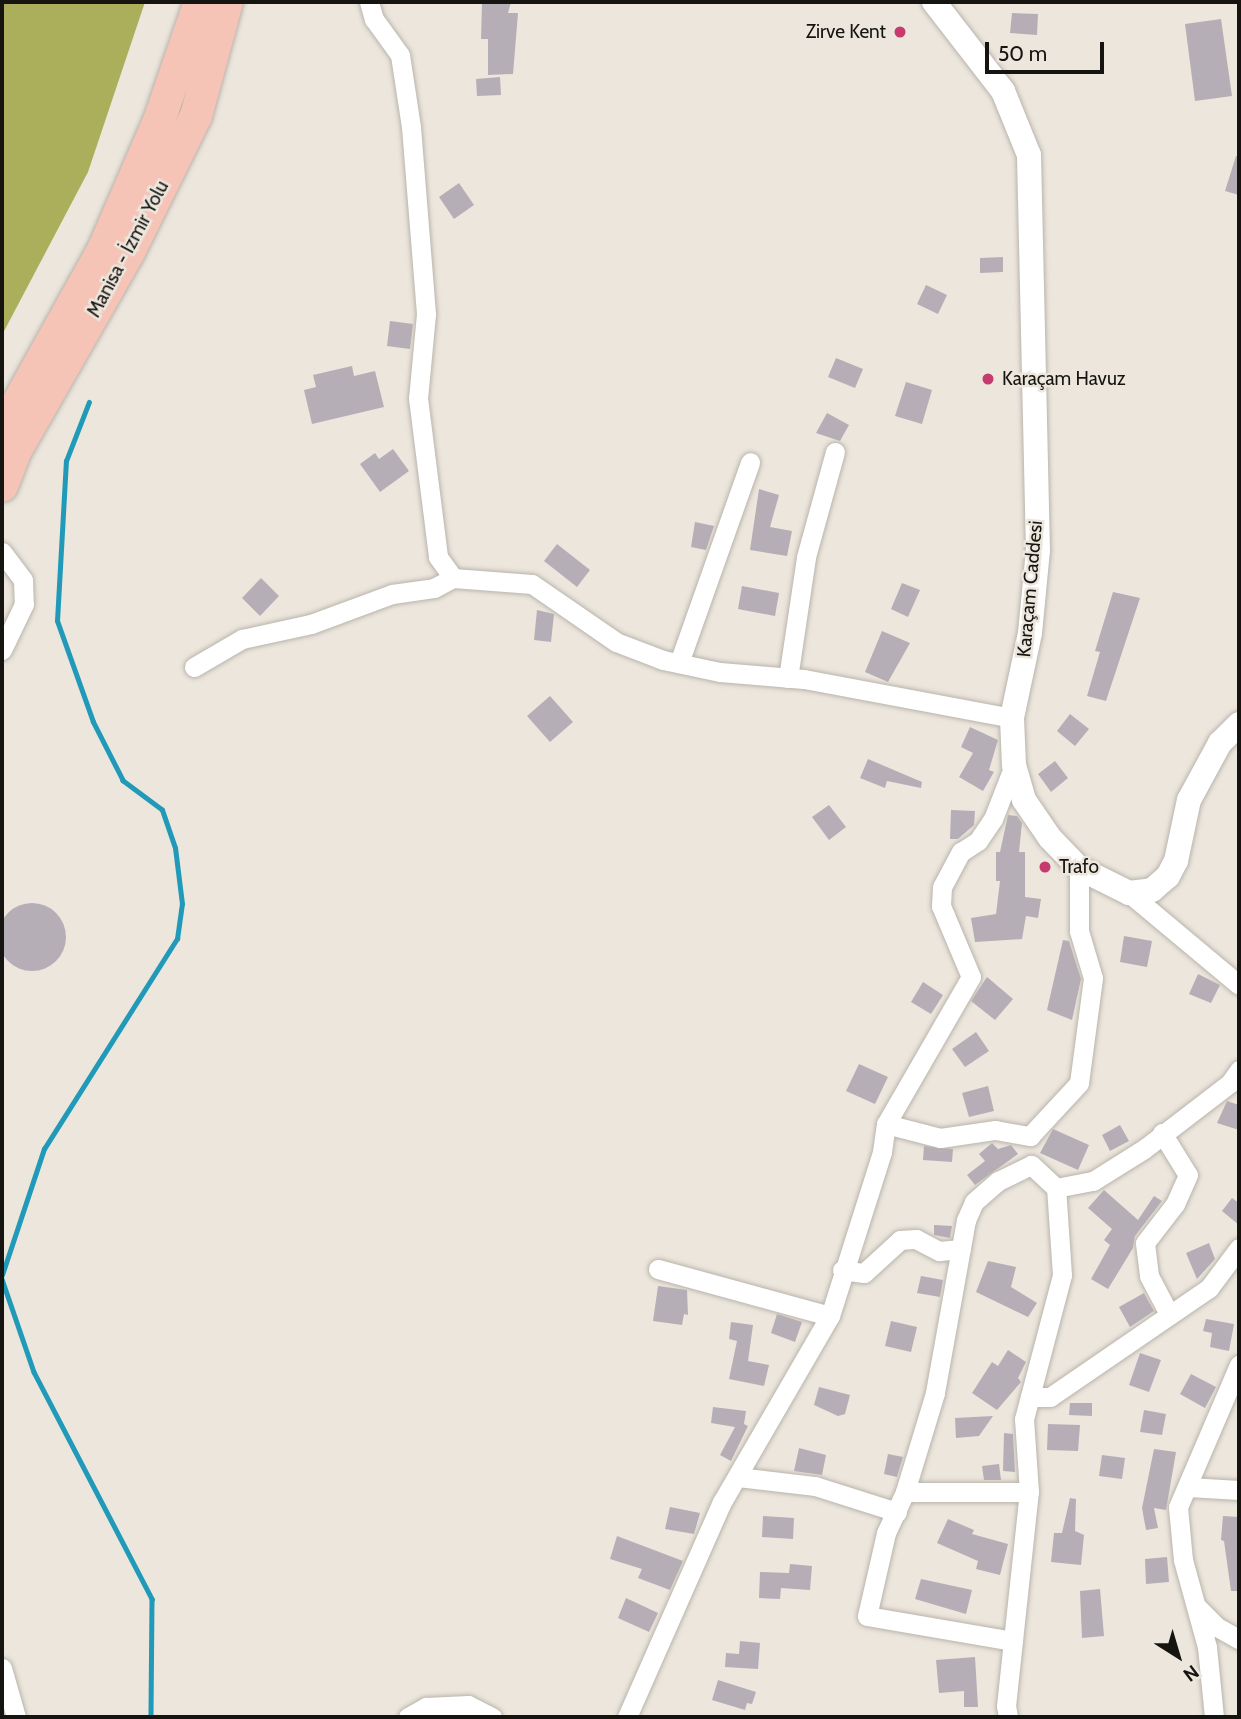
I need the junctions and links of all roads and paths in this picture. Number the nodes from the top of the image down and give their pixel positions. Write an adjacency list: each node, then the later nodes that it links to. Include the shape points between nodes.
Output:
1 (200, 2): 5 (highway, Manisa - İzmir Yolu, via 159,121 104,248)
2 (227, 2): 8 (highway, Manisa - İzmir Yolu, via 196,116 130,252 15,452)
3 (369, 2): 10 (street, via 374,19 400,55 411,127 426,314 418,398 438,557)
4 (934, 2): 15 (street, Karaçam Caddesi, via 1003,91 1029,155 1038,550 1030,633)
5 (2, 432)
6 (835, 452): 14 (street, via 806,557)
7 (750, 463): 12 (street)
8 (2, 486)
9 (2, 552): 11 (street, via 23,580 24,604)
10 (453, 578): 12 (street, via 532,584 616,642); 13 (street, via 434,588 392,594 311,624 242,639)
11 (2, 650)
12 (679, 663): 14 (street)
13 (194, 667)
14 (788, 678): 15 (street)
15 (1012, 718): 17 (street, Karaçam Caddesi)
16 (1239, 724): 19 (street, via 1220,743 1189,800 1168,876 1152,890)
17 (1014, 765): 18 (street, Karaçam Caddesi, via 1024,800 1050,838); 22 (street, via 993,820 978,841 961,852 942,887 941,906 971,977)
18 (1079, 868): 19 (street, Karaçam Caddesi); 24 (street, via 1079,931 1093,978 1079,1083)
19 (1129, 893): 20 (street)
20 (1239, 985)
21 (1239, 1070): 23 (street, via 1230,1083)
22 (886, 1124): 24 (street, via 940,1138 995,1130); 30 (street, via 882,1152)
23 (1163, 1133): 26 (street, via 1093,1181); 31 (street, via 1188,1175 1175,1204 1145,1243 1149,1276)
24 (1030, 1136): 25 (street)
25 (1019, 1168): 26 (street, via 1031,1165); 28 (street, via 974,1202)
26 (1056, 1188): 34 (street, via 1062,1275)
27 (1239, 1248): 31 (street, via 1209,1288)
28 (961, 1249): 30 (street, via 939,1251 916,1239 900,1240 864,1273); 38 (street, via 935,1393)
29 (658, 1269): 32 (street)
30 (842, 1270): 32 (street)
31 (1170, 1314): 34 (street, via 1050,1397)
32 (830, 1316): 35 (street)
33 (1239, 1365): 36 (street)
34 (1030, 1397): 39 (street, via 1024,1419)
35 (738, 1477): 40 (street, via 815,1486); 48 (street)
36 (1188, 1487): 37 (street); 41 (street, via 1178,1507 1183,1560)
37 (1239, 1490)
38 (905, 1492): 39 (street); 40 (street)
39 (1028, 1492): 43 (street)
40 (897, 1512): 43 (street, via 886,1533 867,1616)
41 (1194, 1604): 42 (street, via 1217,1627); 50 (street, via 1208,1647)
42 (1239, 1639)
43 (1013, 1641): 49 (street)
44 (2, 1668): 45 (street)
45 (16, 1717)
46 (408, 1717): 47 (street, via 426,1707 468,1705)
47 (492, 1717)
48 (627, 1717)
49 (1009, 1717)
50 (1214, 1717)

